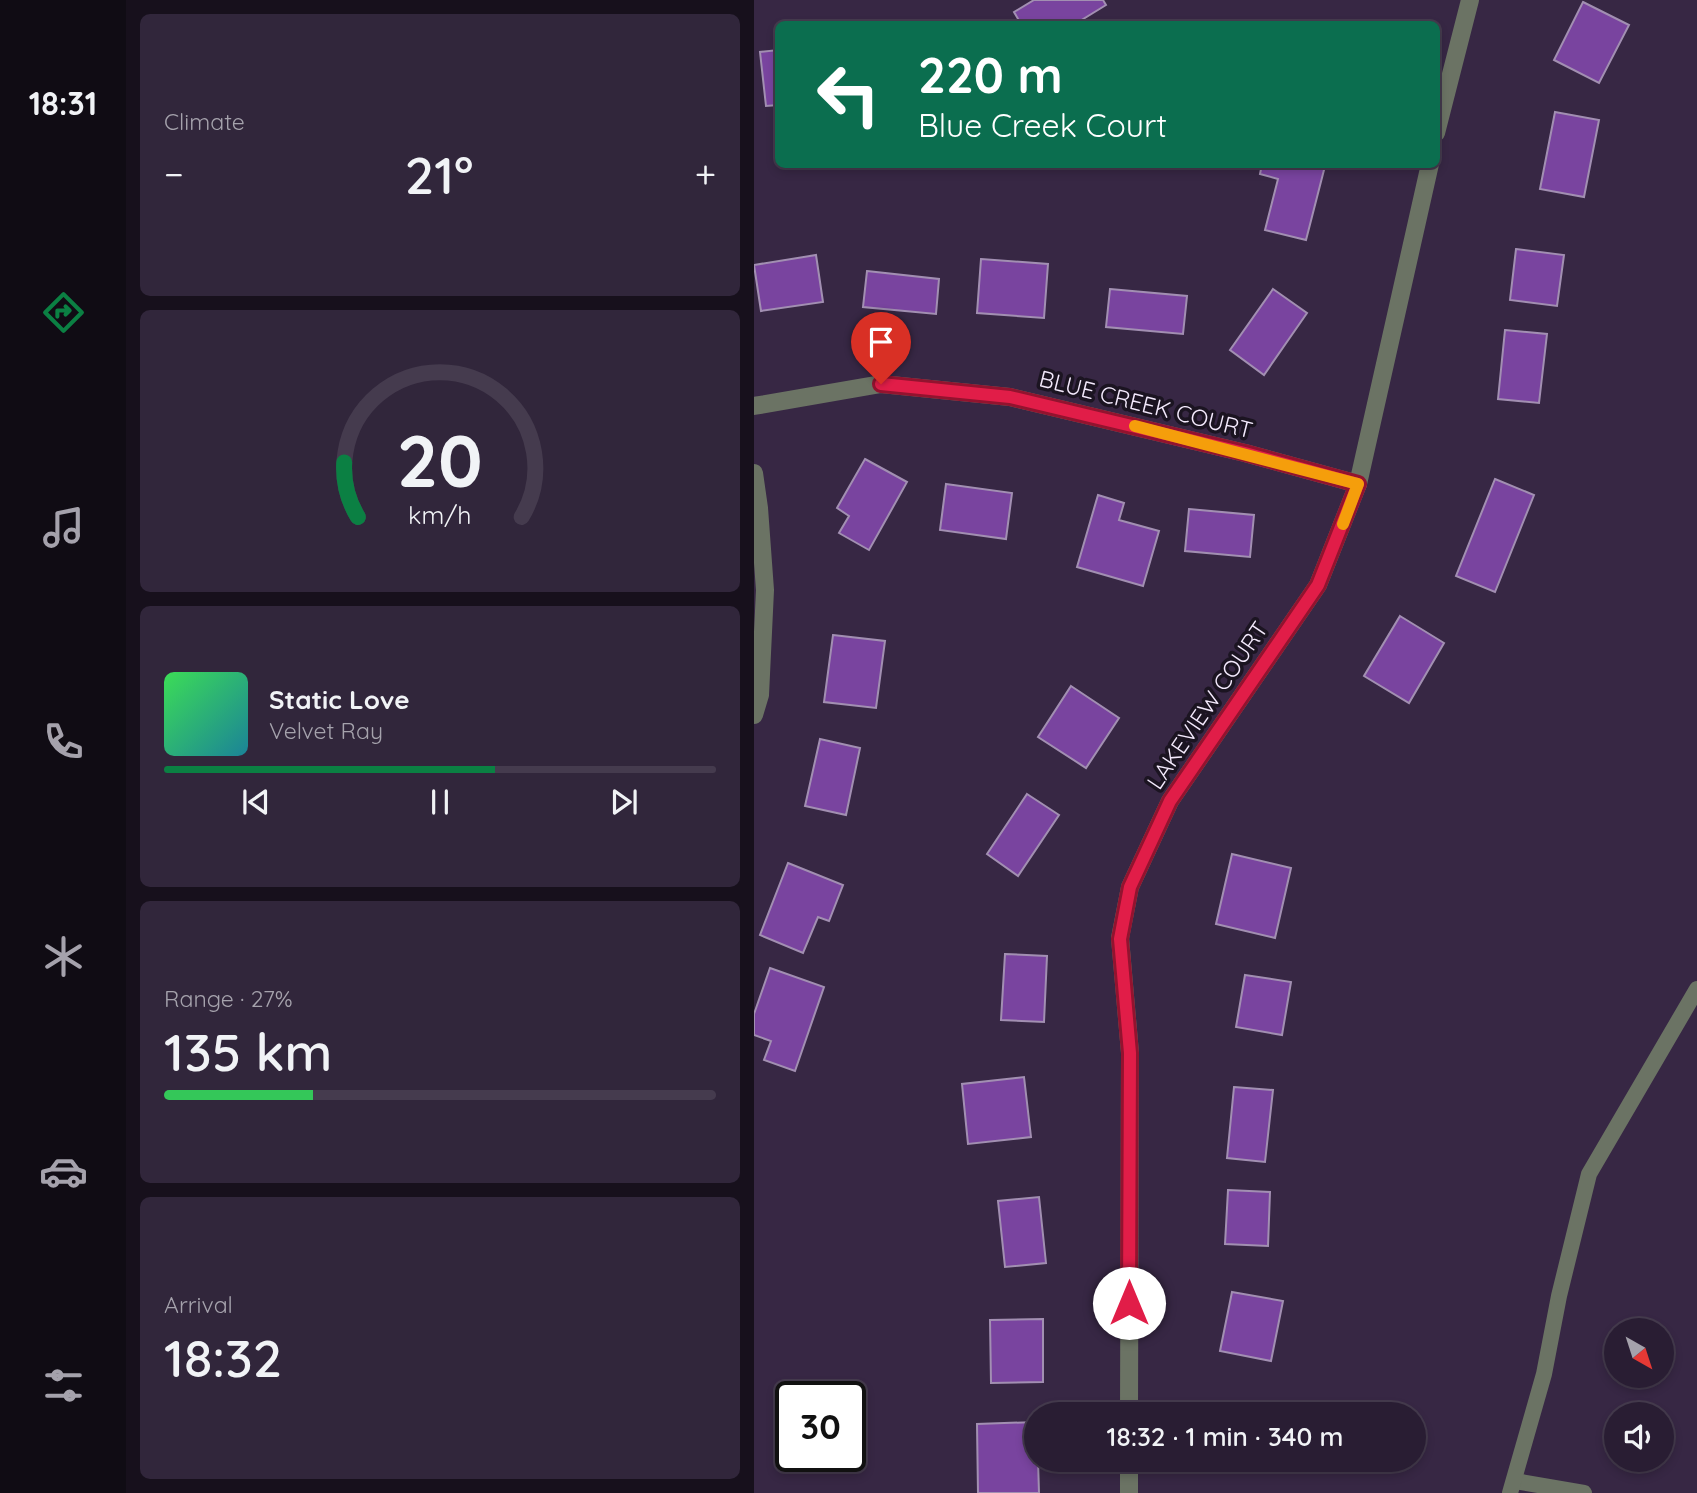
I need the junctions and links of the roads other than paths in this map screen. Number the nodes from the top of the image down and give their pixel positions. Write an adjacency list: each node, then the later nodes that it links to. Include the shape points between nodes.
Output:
1 (1470, 0): 2 (street)
2 (1440, 117)
3 (1429, 168): 6 (street, LAKEVIEW COURT)
4 (754, 406): 6 (street, BLUE CREEK COURT, via 881,384 1010,397)
5 (754, 472): 7 (street, via 765,590)
6 (1358, 484): 9 (street, LAKEVIEW COURT, via 1318,585 1170,801 1130,887 1120,939 1130,1053)
7 (754, 715)
8 (1697, 989): 11 (lane, via 1589,1174 1544,1374)
9 (1129, 1402)
10 (1129, 1472): 12 (street)
11 (1512, 1487): 13 (lane)
12 (1129, 1493)
13 (1584, 1493)

